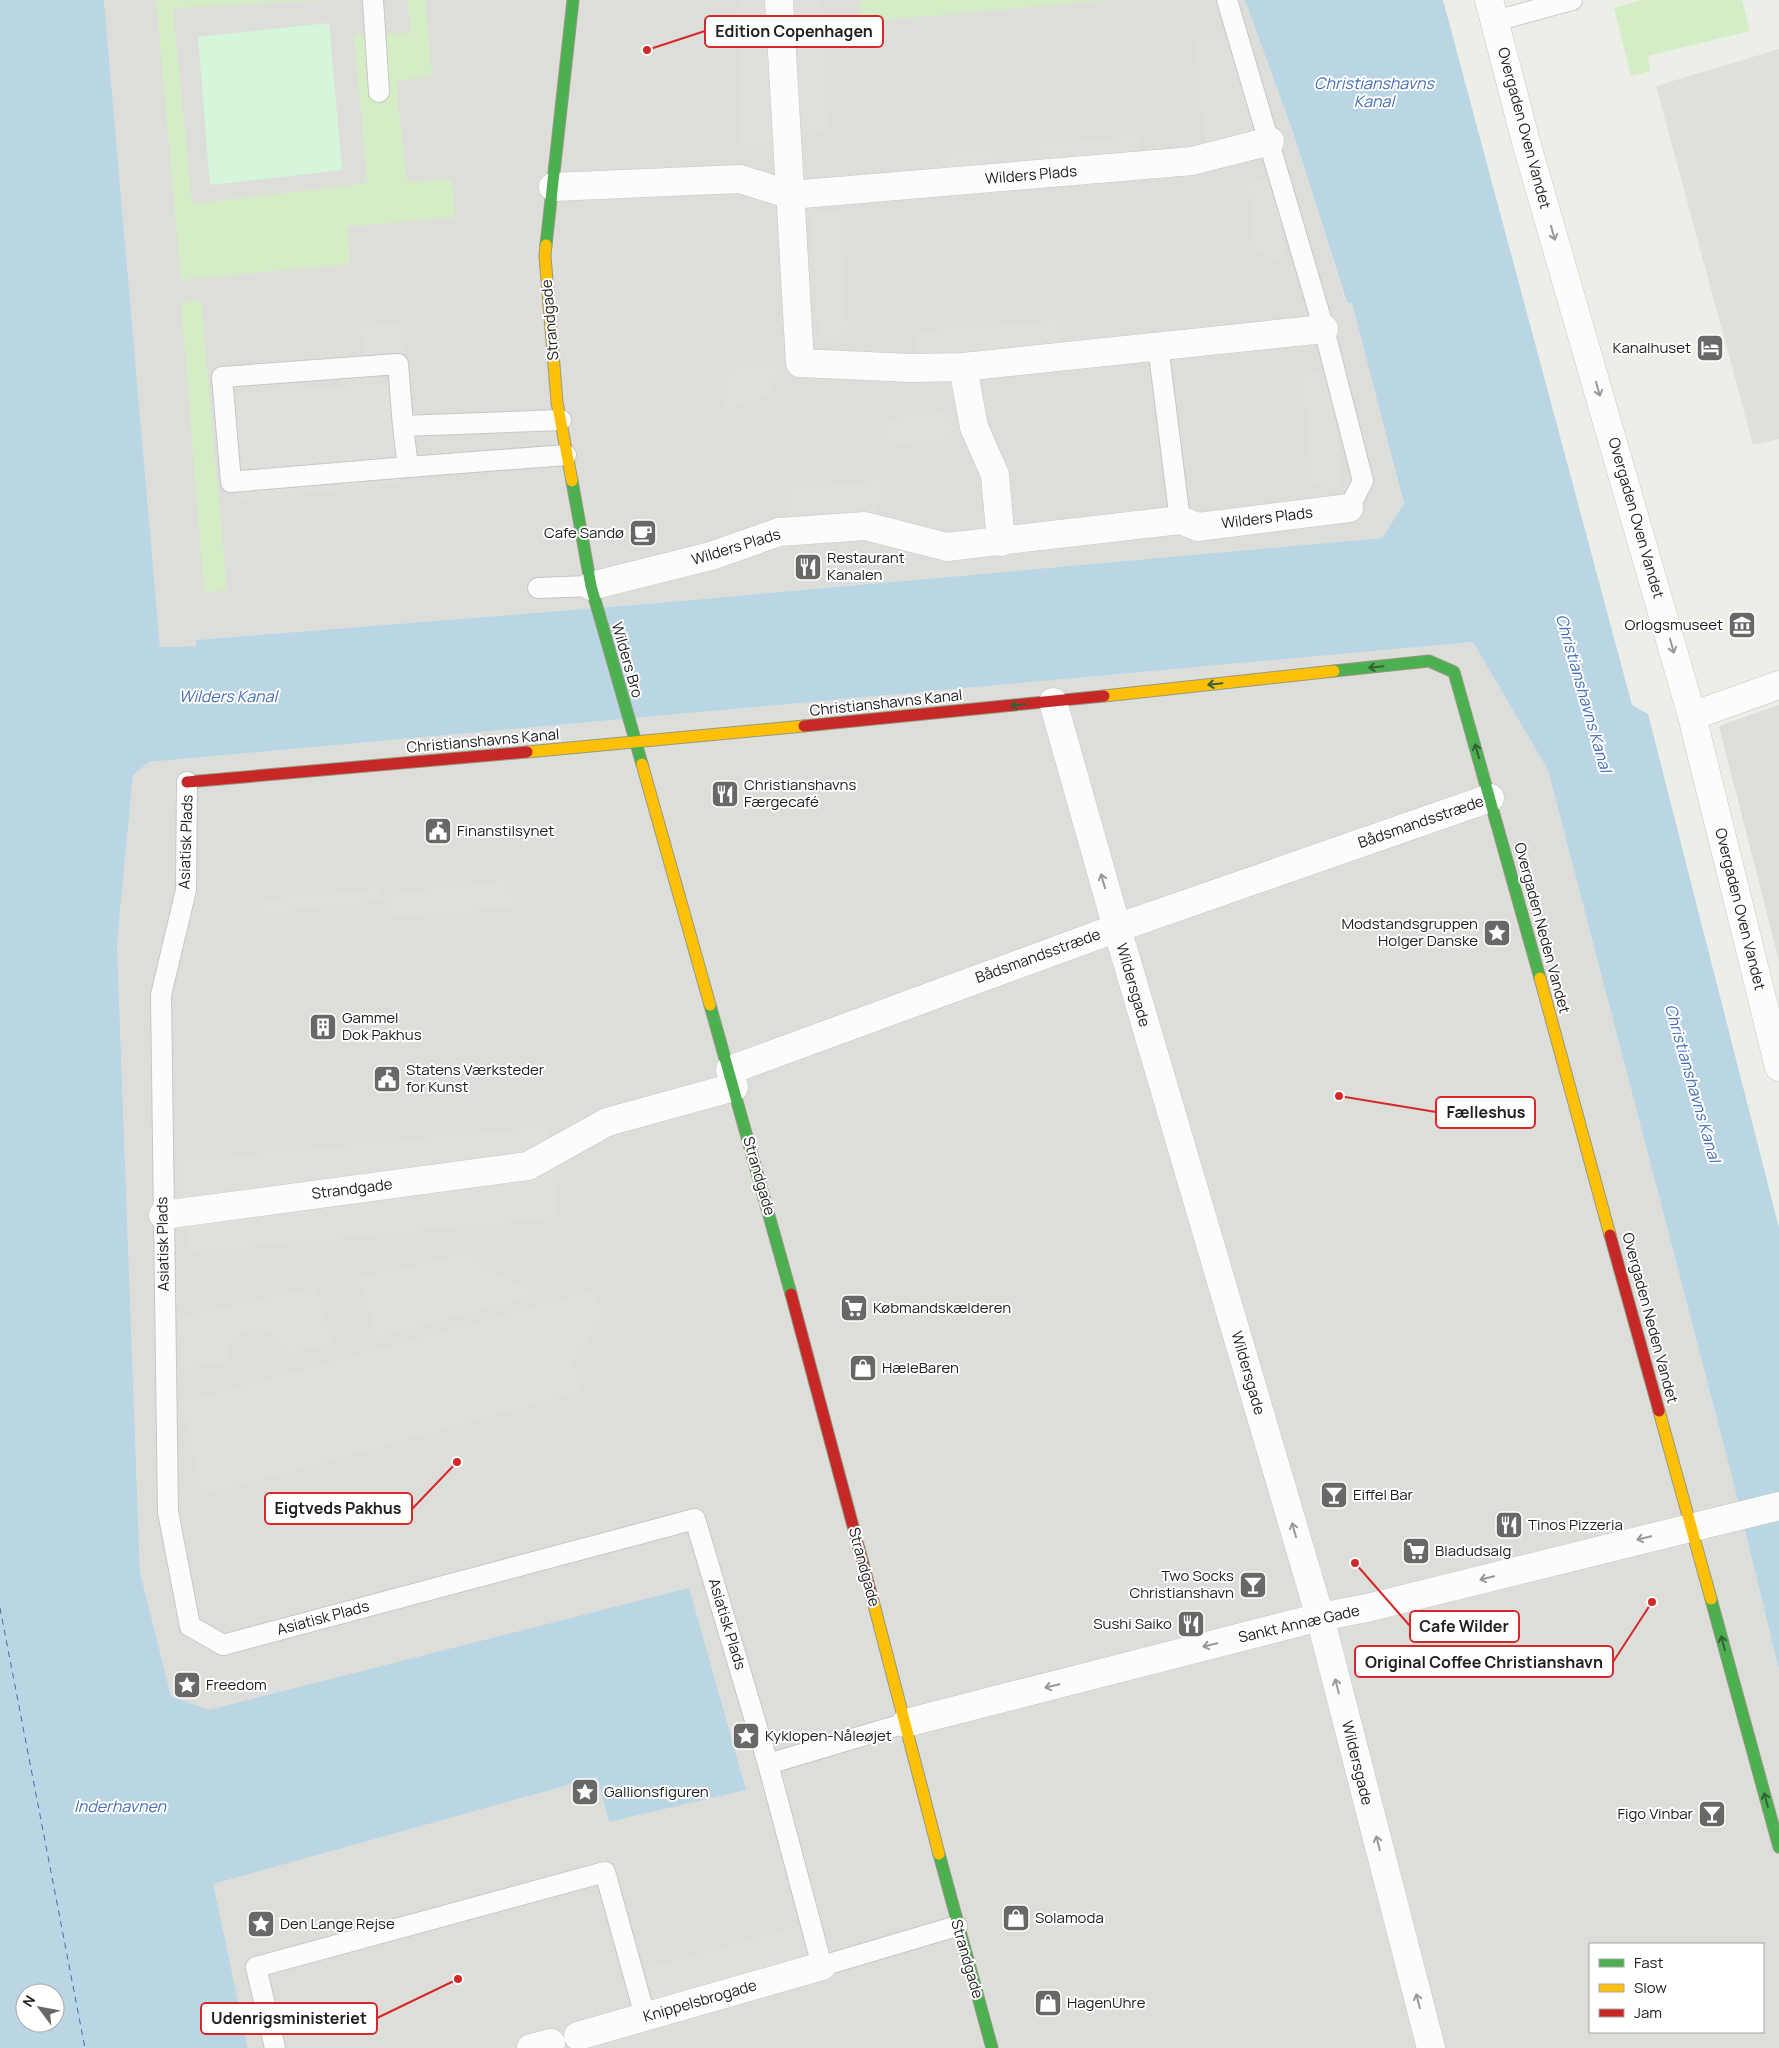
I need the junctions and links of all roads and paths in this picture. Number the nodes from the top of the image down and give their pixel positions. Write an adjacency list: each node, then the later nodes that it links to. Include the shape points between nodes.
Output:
1 (374, 0): 7 (lane)
2 (573, 0): 9 (street, Strandgade)
3 (780, 0): 10 (street)
4 (1228, 0): 8 (lane, Wilders Plads)
5 (1572, 0): 6 (lane)
6 (1492, 10): 25 (street, Overgaden Oven Vandet, one-way to 25, via 1527,146)
7 (379, 92)
8 (1270, 141): 10 (street, Wilders Plads, via 1192,161); 11 (lane, Wilders Plads)
9 (553, 187): 10 (street, Wilders Plads, via 740,180); 14 (street, Strandgade, via 545,256)
10 (791, 196): 13 (street, via 800,362 911,368)
11 (1324, 329): 12 (street); 18 (lane, Wilders Plads, via 1364,481)
12 (1158, 346): 13 (street); 19 (lane)
13 (963, 367): 20 (street, via 974,428 995,475)
14 (561, 420): 15 (lane); 16 (street, Strandgade)
15 (402, 426): 17 (lane); 17 (lane, via 398,364 222,377 230,482)
16 (566, 455): 17 (lane); 21 (street, Strandgade)
17 (408, 467)
18 (1349, 508): 19 (street, Wilders Plads, via 1198,527)
19 (1180, 520): 20 (street, Wilders Plads)
20 (1001, 542): 21 (street, Wilders Plads, via 947,547 865,526 779,532 711,556)
21 (591, 586): 22 (lane); 26 (street, Wilders Bro)
22 (538, 588)
23 (1779, 685): 25 (street)
24 (1053, 702): 26 (street, Christianshavns Kanal, one-way to 26); 28 (street, Christianshavns Kanal, one-way to 24, via 1454,672 1429,661); 29 (street, Wildersgade, one-way to 24)
25 (1692, 716): 30 (street, Overgaden Oven Vandet)
26 (635, 742): 27 (street, Christianshavns Kanal); 31 (street, Strandgade)
27 (187, 782): 32 (lane, Asiatisk Plads, via 186,890 161,995)
28 (1490, 798): 29 (street, Bådsmandsstræde); 34 (street, Overgaden Neden Vandet)
29 (1117, 928): 31 (street, Bådsmandsstræde); 35 (street, Wildersgade, one-way to 29)
30 (1779, 1067)
31 (732, 1078): 32 (street, Strandgade, via 607,1122 528,1166); 36 (street, Strandgade)
32 (163, 1215): 37 (lane, Asiatisk Plads, via 168,1512 190,1626 223,1645 695,1519)
33 (1779, 1506): 34 (street, Sankt Annæ Gade)
34 (1691, 1526): 35 (street, Sankt Annæ Gade, one-way to 35); 38 (street, Overgaden Neden Vandet, one-way to 34)
35 (1320, 1617): 36 (street, Sankt Annæ Gade, one-way to 36); 45 (street, Wildersgade, one-way to 35)
36 (906, 1723): 37 (lane); 39 (street, Strandgade)
37 (768, 1764): 40 (lane, Asiatisk Plads)
38 (1779, 1847)
39 (957, 1926): 40 (lane); 44 (street, Strandgade)
40 (822, 1966): 41 (street, Knippelsbrogade)
41 (645, 2016): 42 (street, Knippelsbrogade); 43 (lane, via 604,1872 256,1968)
42 (578, 2036)
43 (276, 2048)
44 (992, 2048)
45 (1430, 2048)

